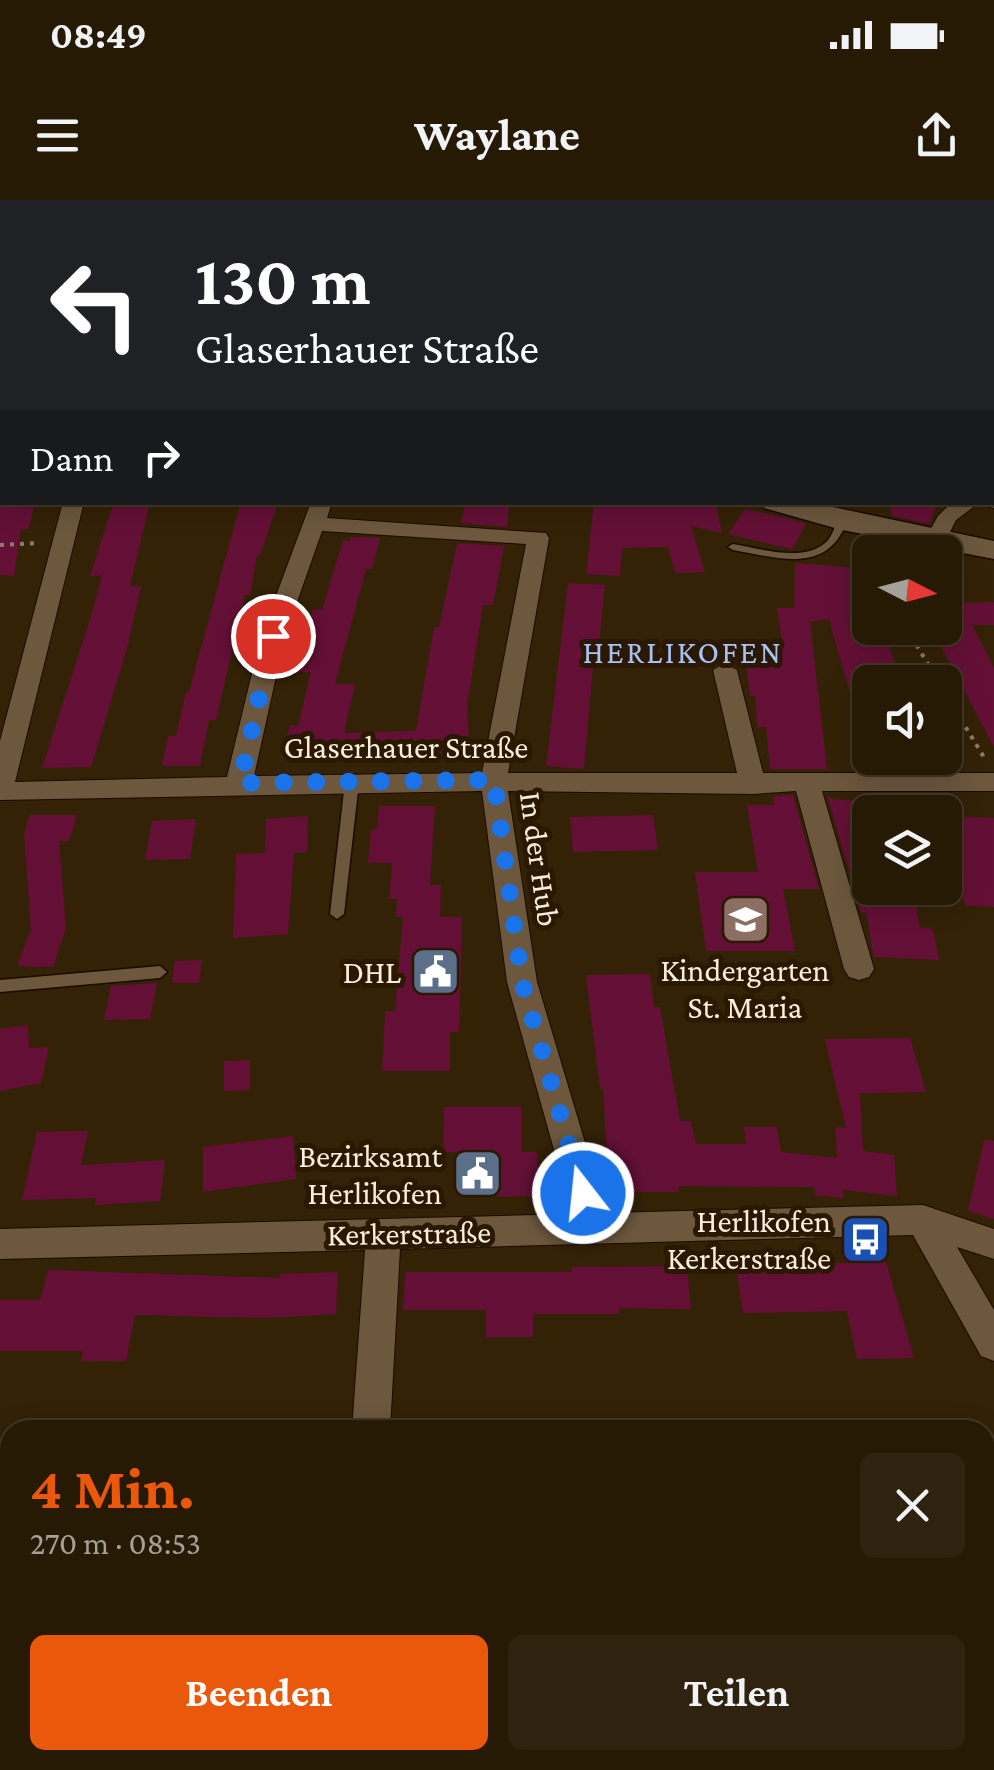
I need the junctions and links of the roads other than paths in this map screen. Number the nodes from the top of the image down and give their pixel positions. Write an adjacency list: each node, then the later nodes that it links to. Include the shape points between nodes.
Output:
1 (73, 505): 18 (street)
2 (796, 505): 4 (main road)
3 (962, 505): 7 (street, via 944,519)
4 (848, 512): 6 (main road); 9 (lane, via 832,543 815,554)
5 (318, 514): 13 (street, In der Hub, via 538,538); 15 (street, via 273,636)
6 (923, 535)
7 (938, 535)
8 (962, 544): 10 (main road)
9 (733, 547)
10 (994, 550)
11 (725, 670): 17 (street)
12 (994, 779): 16 (street, Glaserhauer Straße)
13 (494, 780): 14 (street, Glaserhauer Straße); 17 (street, Glaserhauer Straße); 24 (street, In der Hub, via 522,982)
14 (352, 782): 15 (street, Glaserhauer Straße); 19 (lane)
15 (240, 783): 18 (street, Glaserhauer Straße)
16 (807, 784): 17 (street, Glaserhauer Straße); 20 (street)
17 (753, 785)
18 (0, 791)
19 (337, 914)
20 (859, 970)
21 (160, 972): 22 (lane)
22 (0, 986)
23 (923, 1220): 24 (street, Kerkerstraße); 27 (street, Kerkerstraße); 28 (street)
24 (593, 1228): 25 (street, Kerkerstraße)
25 (382, 1234): 26 (street, Kerkerstraße); 29 (street)
26 (0, 1244)
27 (994, 1244)
28 (994, 1344)
29 (372, 1420)

